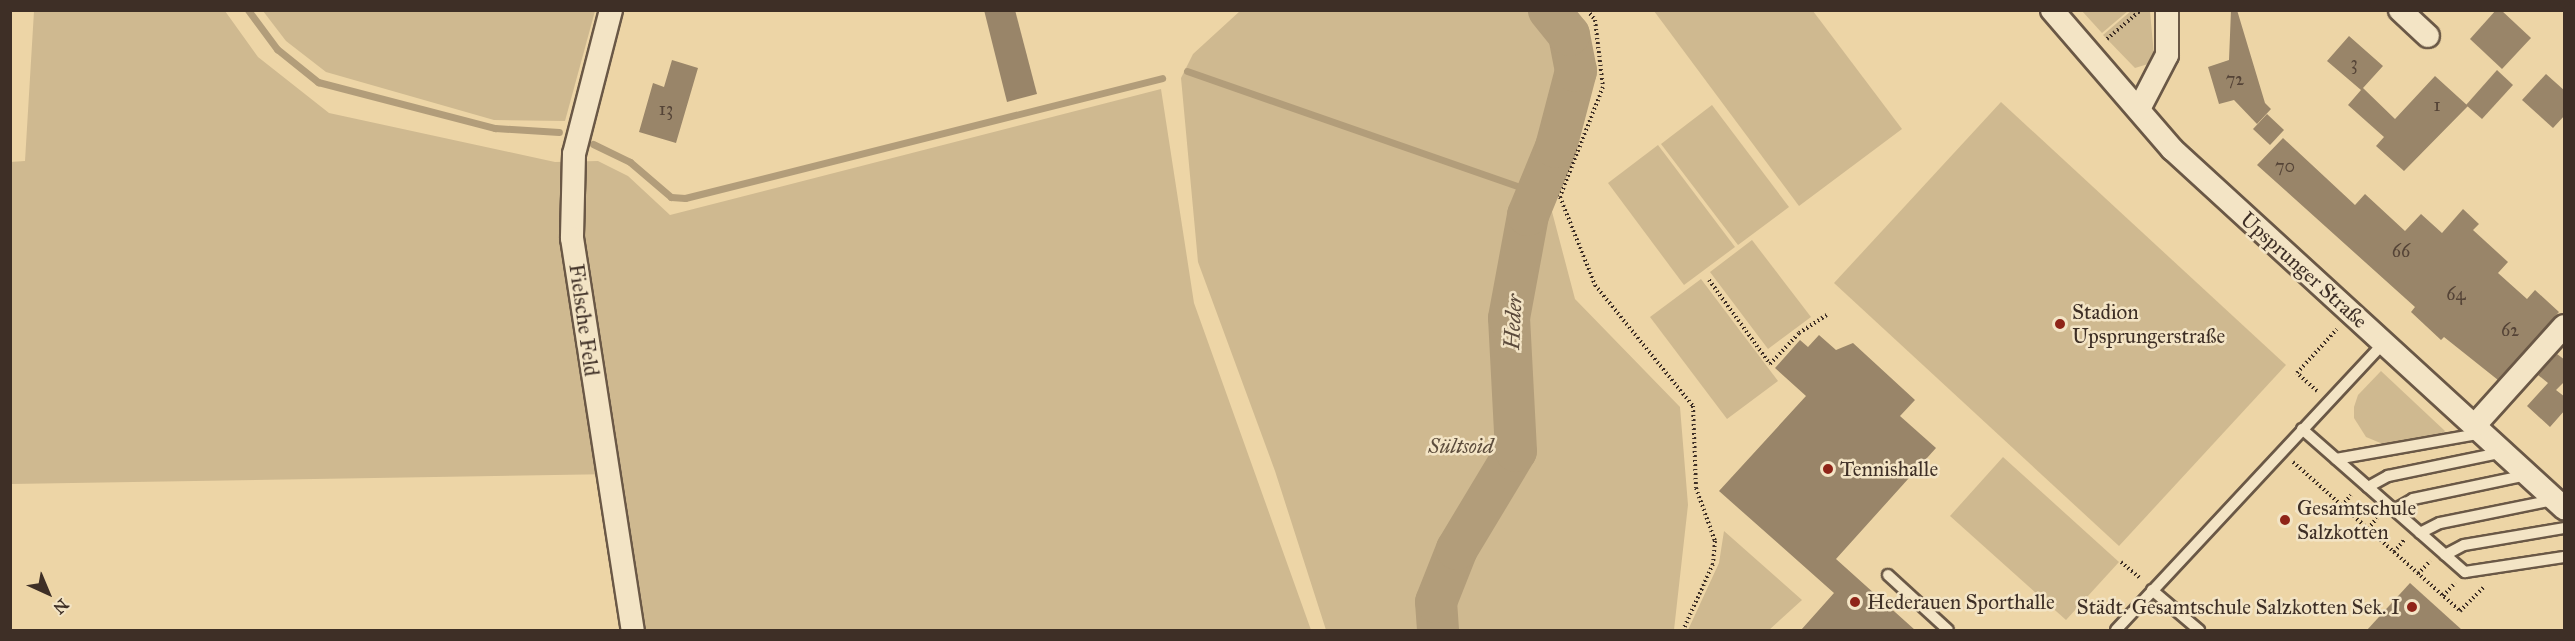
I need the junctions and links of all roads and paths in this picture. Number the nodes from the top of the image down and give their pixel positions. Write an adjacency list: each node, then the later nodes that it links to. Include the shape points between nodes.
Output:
1 (611, 10): 33 (street, Fielsche Feld, via 574,154 572,238)
2 (1587, 10): 34 (path, via 1595,20 1603,87 1560,197 1595,285 1693,406 1696,488 1715,541 1713,564)
3 (2052, 10): 8 (street, Upsprunger Straße)
4 (2141, 10): 8 (path)
5 (2167, 10): 9 (street, via 2167,55)
6 (2400, 10): 7 (street)
7 (2428, 36)
8 (2090, 53): 9 (street, Upsprunger Straße)
9 (2139, 109): 11 (street, Upsprunger Straße, via 2172,149)
10 (1709, 280): 12 (path, via 1770,363 1799,333)
11 (2351, 314): 14 (street, Upsprunger Straße); 15 (path, via 2297,373)
12 (1827, 315)
13 (2565, 326): 17 (street)
14 (2384, 343): 15 (lane); 17 (street, Upsprunger Straße)
15 (2328, 401): 16 (lane)
16 (2302, 429): 18 (lane); 20 (lane)
17 (2479, 429): 19 (street, Upsprunger Straße); 20 (lane)
18 (2281, 452): 31 (path, via 2460,611); 32 (lane)
19 (2504, 452): 21 (street, Upsprunger Straße); 22 (lane, via 2388,476)
20 (2336, 459): 22 (lane)
21 (2528, 475): 23 (street, Upsprunger Straße); 24 (lane, via 2413,499)
22 (2368, 487): 24 (lane)
23 (2560, 504): 26 (lane, via 2440,523)
24 (2394, 510): 26 (lane)
25 (2565, 528): 27 (lane, via 2464,545)
26 (2420, 533): 27 (lane)
27 (2445, 555): 28 (lane, via 2470,573)
28 (2565, 557)
29 (2121, 562): 32 (path)
30 (1888, 575): 35 (lane)
31 (2484, 587)
32 (2152, 590): 36 (lane); 37 (lane)
33 (633, 630)
34 (1683, 630)
35 (1948, 630)
36 (2116, 630)
37 (2199, 630)

